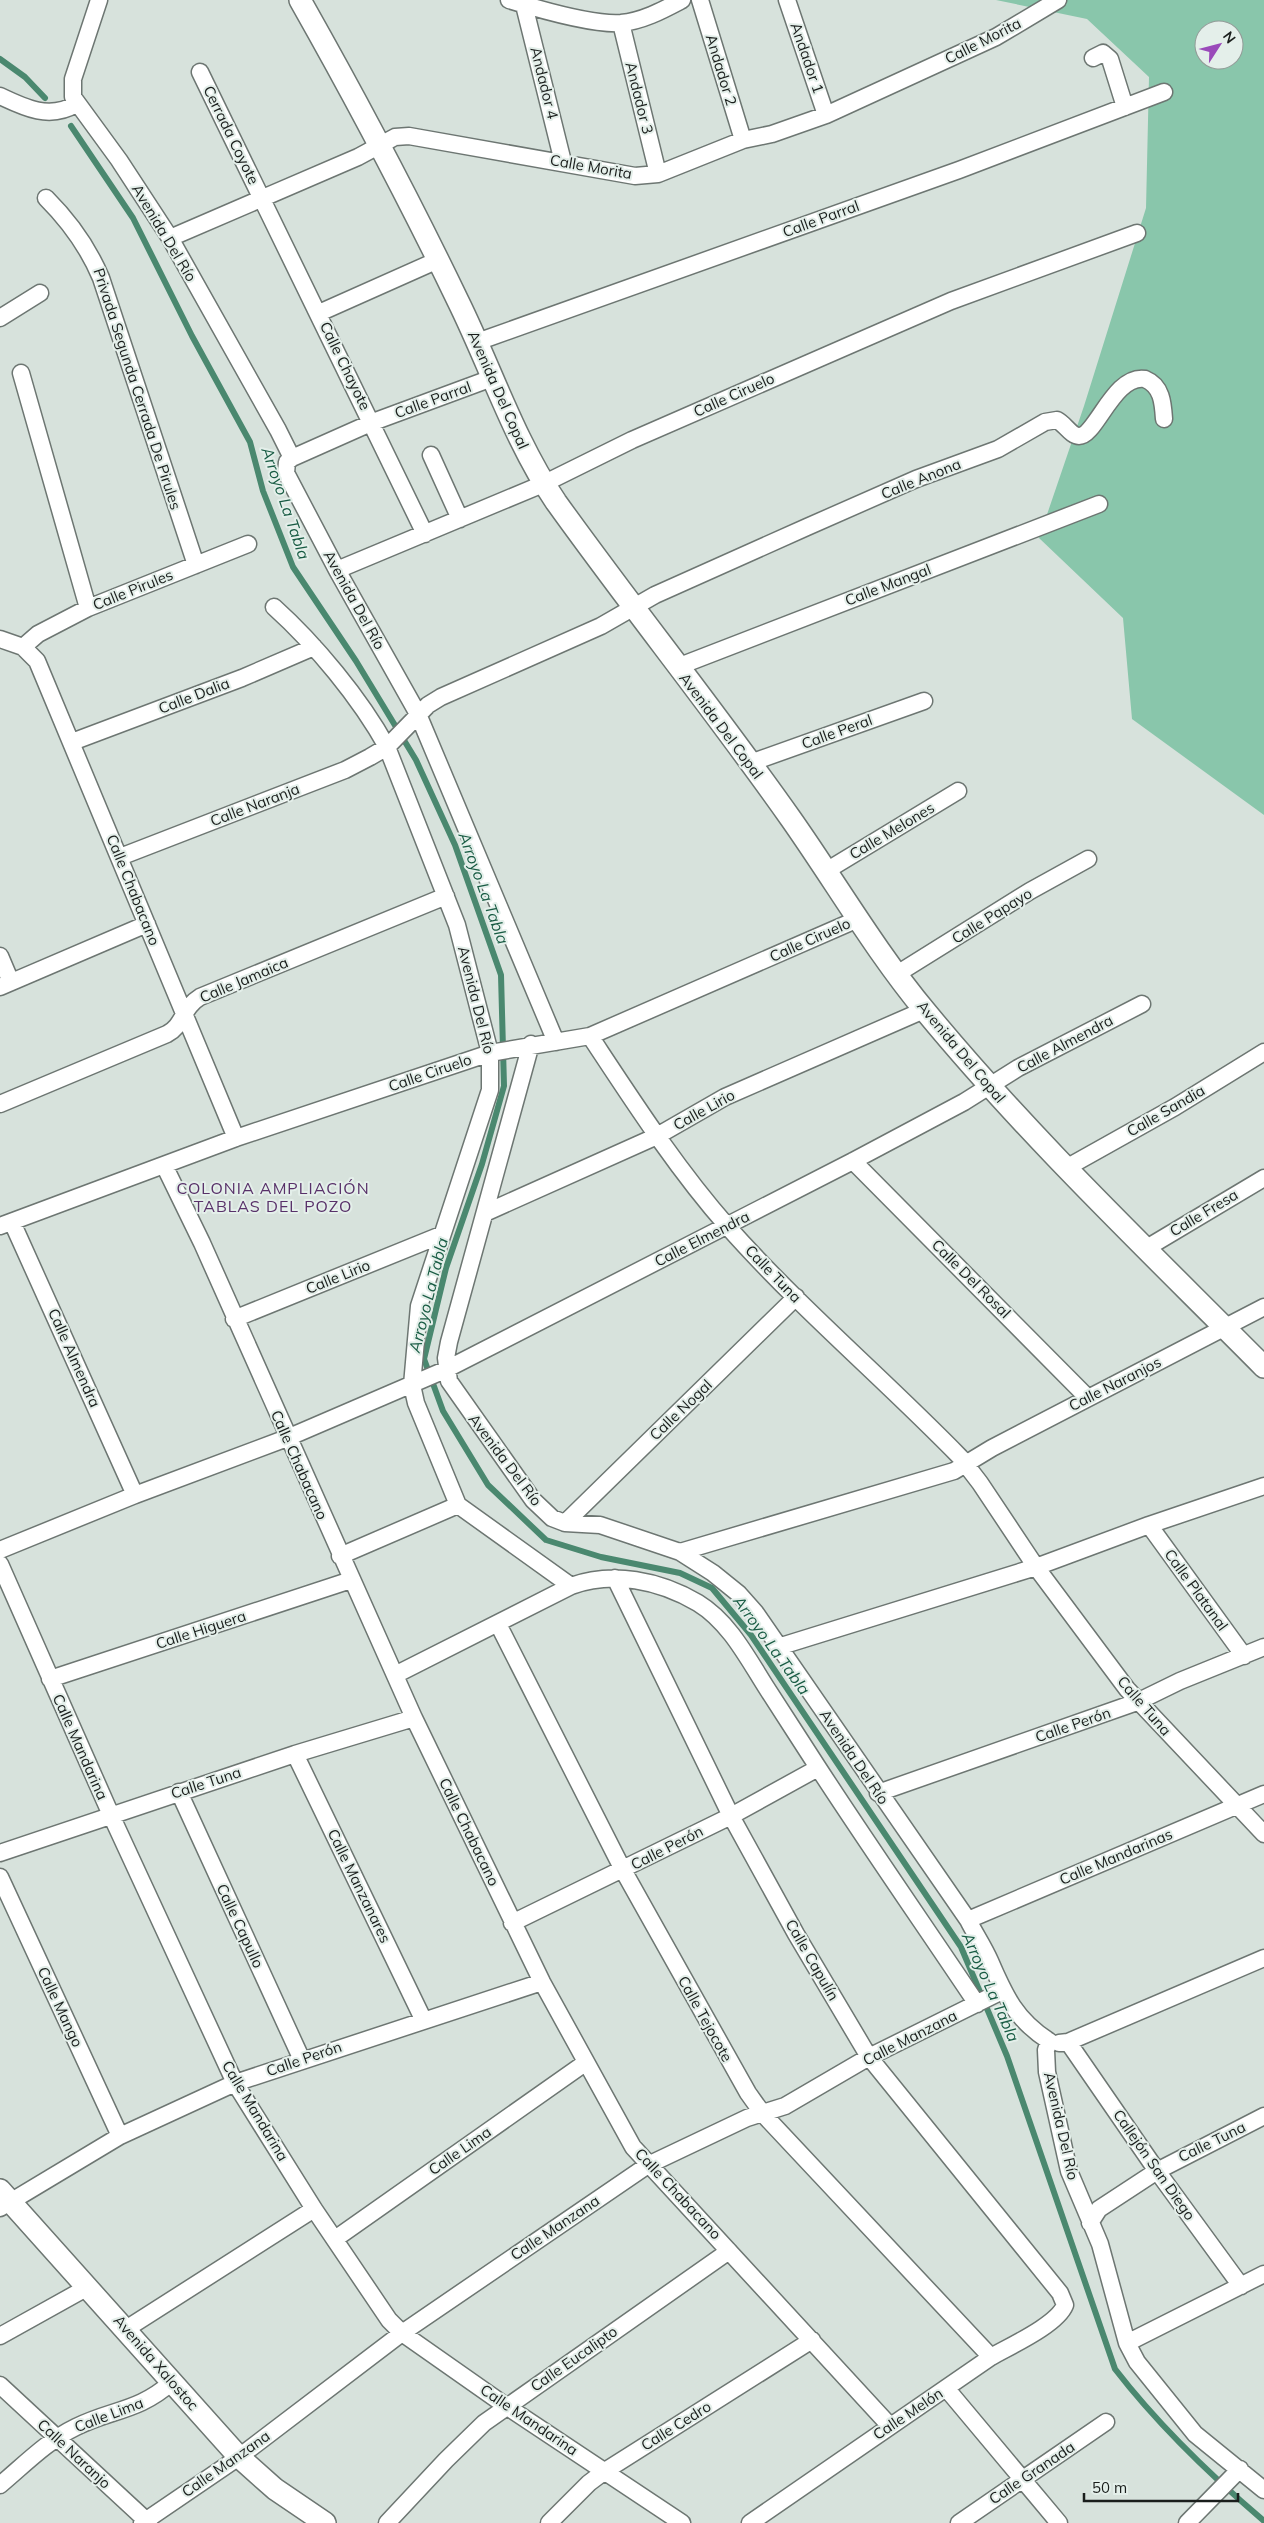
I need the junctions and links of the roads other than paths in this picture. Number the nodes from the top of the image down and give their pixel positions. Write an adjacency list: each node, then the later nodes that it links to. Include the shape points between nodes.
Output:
1 (99, 0): 13 (street, via 73,80 71,90)
2 (300, 0): 17 (street, Avenida Del Copal)
3 (682, 0): 8 (street, via 653,15)
4 (700, 0): 16 (street, Andador 2)
5 (787, 0): 15 (street, Andador 1)
6 (1058, 0): 15 (street, Calle Morita, via 996,37)
7 (516, 2): 8 (street, via 590,20); 18 (street, Andador 4)
8 (621, 23): 19 (street, Andador 3)
9 (1093, 58): 14 (street, via 1102,53 1110,59)
10 (200, 72): 21 (street, Cerrada Coyote)
11 (1164, 92): 14 (street, Calle Parral)
12 (0, 96): 13 (street, via 24,108 46,112 62,112)
13 (76, 104): 23 (street, Avenida Del Río, via 119,160)
14 (1125, 107): 28 (street, Calle Parral)
15 (826, 115): 16 (street, Calle Morita, via 772,134)
16 (743, 140): 19 (street, Calle Morita)
17 (380, 143): 18 (street, Calle Morita, via 409,136); 21 (street, Calle Morita, via 358,157); 24 (street, Avenida Del Copal)
18 (564, 162): 19 (street, Calle Morita, via 635,176)
19 (658, 174)
20 (46, 198): 40 (street, Privada Segunda Cerrada De Pirules, via 66,218 91,254 101,278)
21 (262, 198): 23 (street, Calle Morita); 26 (street, Calle Chayote)
22 (1137, 233): 35 (street, Calle Ciruelo, via 951,301 632,440)
23 (170, 238): 34 (street, Avenida Del Río)
24 (438, 260): 26 (street); 28 (street, Avenida Del Copal)
25 (40, 293): 27 (street)
26 (319, 313): 32 (street, Calle Chayote)
27 (0, 318)
28 (477, 342): 30 (street, Avenida Del Copal)
29 (22, 373): 43 (street)
30 (492, 378): 32 (street, Calle Parral); 35 (street, Avenida Del Copal)
31 (1164, 419): 44 (street, Calle Anona, via 1156,387 1139,378 1123,387 1086,434 1078,436 1057,420 1046,422 998,448 807,526 655,595)
32 (373, 422): 34 (street, Calle Parral); 38 (street, Calle Chayote)
33 (431, 456): 37 (street)
34 (292, 458): 41 (street, Avenida Del Río, via 287,462 286,473)
35 (543, 484): 37 (street, Calle Ciruelo); 44 (street, Avenida Del Copal)
36 (1099, 504): 48 (street, Calle Mangal)
37 (460, 519): 38 (street, Calle Ciruelo)
38 (425, 534): 41 (street, Calle Ciruelo)
39 (248, 544): 40 (street, Calle Pirules)
40 (196, 565): 43 (street, Calle Pirules)
41 (336, 570): 50 (street, Avenida Del Río)
42 (274, 607): 47 (street, Avenida Del Río)
43 (88, 608): 46 (street, Calle Pirules, via 38,634)
44 (633, 609): 48 (street, Avenida Del Copal); 50 (street, via 441,698)
45 (0, 639): 46 (street)
46 (23, 647): 51 (street, Calle Chabacano, via 38,661)
47 (314, 647): 51 (street, Calle Dalia, via 242,678); 52 (street, Avenida Del Río)
48 (677, 667): 53 (street, Avenida Del Copal)
49 (924, 701): 53 (street, Calle Peral)
50 (414, 718): 52 (street); 68 (street, Avenida Del Río)
51 (72, 742): 55 (street, Calle Chabacano)
52 (391, 743): 55 (street, Calle Naranja, via 345,770); 58 (street, Avenida Del Río)
53 (750, 763): 57 (street, Avenida Del Copal)
54 (958, 790): 57 (street, Calle Melones)
55 (120, 857): 60 (street, Calle Chabacano)
56 (1088, 859): 62 (street, Calle Papayo)
57 (826, 871): 59 (street, Avenida Del Copal)
58 (446, 896): 66 (street, Calle Jamaica, via 200,997); 70 (street, Avenida Del Río)
59 (858, 919): 62 (street, Avenida Del Copal); 67 (street, Calle Ciruelo)
60 (147, 924): 63 (street); 66 (street, Calle Chabacano)
61 (0, 956): 63 (street)
62 (897, 974): 65 (street, Avenida Del Copal)
63 (6, 985)
64 (1142, 1004): 72 (street, Calle Almendra)
65 (924, 1010): 72 (street, Avenida Del Copal); 74 (street, Calle Lirio, via 725,1096)
66 (184, 1012): 73 (street, Calle Jamaica, via 177,1026 167,1034); 75 (street, Calle Chabacano)
67 (590, 1036): 68 (street, Calle Ciruelo); 74 (street, Calle Tuna)
68 (556, 1042): 69 (street, Calle Ciruelo)
69 (531, 1044): 70 (street, Calle Ciruelo); 80 (street, Avenida Del Río)
70 (500, 1050): 75 (street, Calle Ciruelo); 83 (street, Avenida Del Río)
71 (1264, 1052): 78 (street, Calle Sandia)
72 (988, 1086): 76 (street, Calle Elmendra); 78 (street, Avenida Del Copal)
73 (0, 1104)
74 (657, 1136): 80 (street, Calle Lirio); 82 (street, Calle Tuna)
75 (236, 1138): 77 (street, Calle Ciruelo)
76 (853, 1161): 82 (street, Calle Elmendra); 92 (street, Calle Del Rosal)
77 (164, 1165): 81 (street, Calle Ciruelo); 87 (street, Calle Chabacano)
78 (1066, 1168): 84 (street, Avenida Del Copal)
79 (1264, 1178): 84 (street, Calle Fresa)
80 (486, 1213): 90 (street, Avenida Del Río, via 449,1342)
81 (6, 1224): 96 (street, Calle Almendra)
82 (727, 1226): 85 (street, Calle Tuna); 90 (street, Calle Elmendra)
83 (442, 1235): 87 (street, Calle Lirio); 91 (street, Avenida Del Río, via 419,1306)
84 (1145, 1249): 88 (street, Avenida Del Copal)
85 (796, 1298): 94 (street, Calle Tuna); 98 (street, Calle Nogal)
86 (1264, 1306): 88 (street, Calle Naranjos)
87 (234, 1319): 93 (street, Calle Chabacano)
88 (1225, 1328): 89 (street, Avenida Del Copal); 92 (street, Calle Naranjos)
89 (1264, 1367)
90 (446, 1369): 91 (street, Calle Elmendra); 98 (street, Avenida Del Río, via 455,1391 533,1500 552,1518)
91 (416, 1383): 93 (street); 97 (street, Avenida Del Río, via 416,1402)
92 (1088, 1398): 94 (street, Calle Naranjos)
93 (287, 1438): 96 (street); 102 (street, Calle Chabacano)
94 (966, 1464): 101 (street, via 943,1474); 104 (street, Calle Tuna)
95 (1264, 1486): 99 (street)
96 (135, 1495): 100 (street)
97 (458, 1504): 102 (street); 107 (street)
98 (566, 1523): 101 (street, Avenida Del Río, via 600,1524)
99 (1148, 1524): 104 (street); 111 (street, Calle Platanal)
100 (0, 1550)
101 (680, 1552): 109 (street, Avenida Del Río, via 713,1572 739,1594)
102 (340, 1556): 106 (street, Calle Chabacano)
103 (0, 1564): 113 (street, Calle Mandarina)
104 (1036, 1567): 109 (street); 114 (street, Calle Tuna)
105 (615, 1578): 107 (street, via 591,1579); 117 (street, via 675,1592 698,1603 718,1619 739,1644); 123 (street, Calle Capulín)
106 (351, 1580): 112 (street, Calle Chabacano); 113 (street, Calle Higuera)
107 (571, 1586): 108 (street)
108 (498, 1624): 112 (street); 126 (street, Calle Tejocote)
109 (778, 1647): 119 (street, Avenida Del Río)
110 (1264, 1647): 111 (street, Calle Perón)
111 (1244, 1656): 114 (street, Calle Perón, via 1180,1681)
112 (395, 1675): 115 (street, Calle Chabacano)
113 (50, 1679): 122 (street, Calle Mandarina)
114 (1138, 1702): 119 (street, Calle Perón); 121 (street, Calle Tuna)
115 (414, 1718): 116 (street, Calle Tuna); 129 (street, Calle Chabacano)
116 (295, 1754): 118 (street, Calle Tuna); 134 (street, Calle Manzanares)
117 (818, 1768): 123 (street, Calle Perón); 133 (street)
118 (179, 1792): 122 (street, Calle Tuna); 138 (street, Calle Capullo)
119 (878, 1793): 128 (street, Avenida Del Río)
120 (1264, 1794): 121 (street, Calle Mandarinas)
121 (1237, 1805): 124 (street, Calle Tuna); 128 (street, Calle Mandarinas)
122 (111, 1815): 125 (street, Calle Tuna); 140 (street, Calle Mandarina)
123 (731, 1816): 126 (street, Calle Perón); 137 (street, Calle Capulín)
124 (1264, 1834)
125 (0, 1853)
126 (623, 1870): 129 (street, Calle Perón); 141 (street, Calle Tejocote, via 733,2069)
127 (0, 1877): 143 (street, Calle Mango)
128 (968, 1920): 132 (street, Avenida Del Río, via 990,1960)
129 (512, 1923): 131 (street, Calle Chabacano)
130 (1264, 1958): 136 (street)
131 (542, 1982): 134 (street, Calle Perón); 139 (street, Calle Chabacano)
132 (999, 1993): 133 (street, Calle Manzana); 135 (street, Avenida Del Río, via 1020,2017)
133 (979, 2003): 137 (street, Calle Manzana)
134 (423, 2019): 138 (street, Calle Perón)
135 (1049, 2041): 136 (street); 148 (street, Avenida Del Río, via 1046,2059 1069,2171)
136 (1068, 2042): 145 (street, Callejón San Diego)
137 (869, 2057): 141 (street, Calle Manzana, via 785,2106); 154 (street, Calle Capulín, via 1060,2293)
138 (302, 2060): 140 (street, Calle Perón)
139 (585, 2062): 144 (street, Calle Chabacano, via 633,2147); 149 (street, Calle Lima)
140 (235, 2083): 143 (street, Calle Perón); 147 (street, Calle Mandarina)
141 (763, 2114): 144 (street, Calle Manzana, via 747,2118); 160 (street, Calle Tejocote)
142 (1264, 2116): 145 (street, Calle Tuna)
143 (120, 2136): 146 (street, Calle Perón)
144 (648, 2165): 150 (street, Calle Chabacano); 156 (street, Calle Manzana)
145 (1157, 2171): 148 (street, Calle Tuna, via 1099,2209); 152 (street, Callejón San Diego)
146 (3, 2200): 153 (street, Avenida Xalostoc)
147 (314, 2208): 149 (street, Calle Mandarina); 155 (street)
148 (1090, 2222): 159 (street, Avenida Del Río, via 1100,2244)
149 (335, 2239): 156 (street, Calle Mandarina, via 389,2320)
150 (729, 2251): 158 (street, Calle Chabacano); 164 (street, Calle Eucalipto)
151 (1264, 2274): 152 (street)
152 (1241, 2286): 159 (street)
153 (88, 2287): 155 (street, Avenida Xalostoc); 157 (street)
154 (1065, 2305): 160 (street, Calle Melón, via 1058,2316)
155 (126, 2329): 161 (street, Avenida Xalostoc)
156 (402, 2333): 164 (street, Calle Mandarina); 168 (street, Calle Manzana)
157 (0, 2336)
158 (812, 2340): 166 (street, Calle Chabacano); 169 (street, Calle Cedro)
159 (1126, 2343): 170 (street, Avenida Del Río, via 1137,2362 1195,2434)
160 (991, 2357): 163 (street, Calle Melón)
161 (172, 2382): 167 (street, Calle Lima, via 145,2402 91,2420); 168 (street, Avenida Xalostoc)
162 (0, 2385): 167 (street, Calle Naranjo)
163 (946, 2388): 166 (street, Calle Melón); 171 (street)
164 (506, 2406): 169 (street, Calle Mandarina); 176 (street, Calle Eucalipto, via 446,2460)
165 (1106, 2422): 171 (street, Calle Granada)
166 (890, 2426): 179 (street, Calle Melón)
167 (56, 2438): 172 (street, Calle Lima); 174 (street, Calle Naranjo)
168 (239, 2456): 174 (street, Calle Manzana); 175 (street, Avenida Xalostoc, via 275,2489)
169 (605, 2471): 177 (street, Calle Cedro); 178 (street, Calle Mandarina)
170 (1237, 2472): 173 (street, Avenida Del Río); 182 (street)
171 (1022, 2480): 180 (street, Calle Granada); 181 (street)
172 (0, 2485)
173 (1264, 2490)
174 (145, 2522)
175 (325, 2523)
176 (387, 2523)
177 (550, 2523)
178 (682, 2523)
179 (750, 2523)
180 (959, 2523)
181 (1059, 2523)
182 (1187, 2523)

